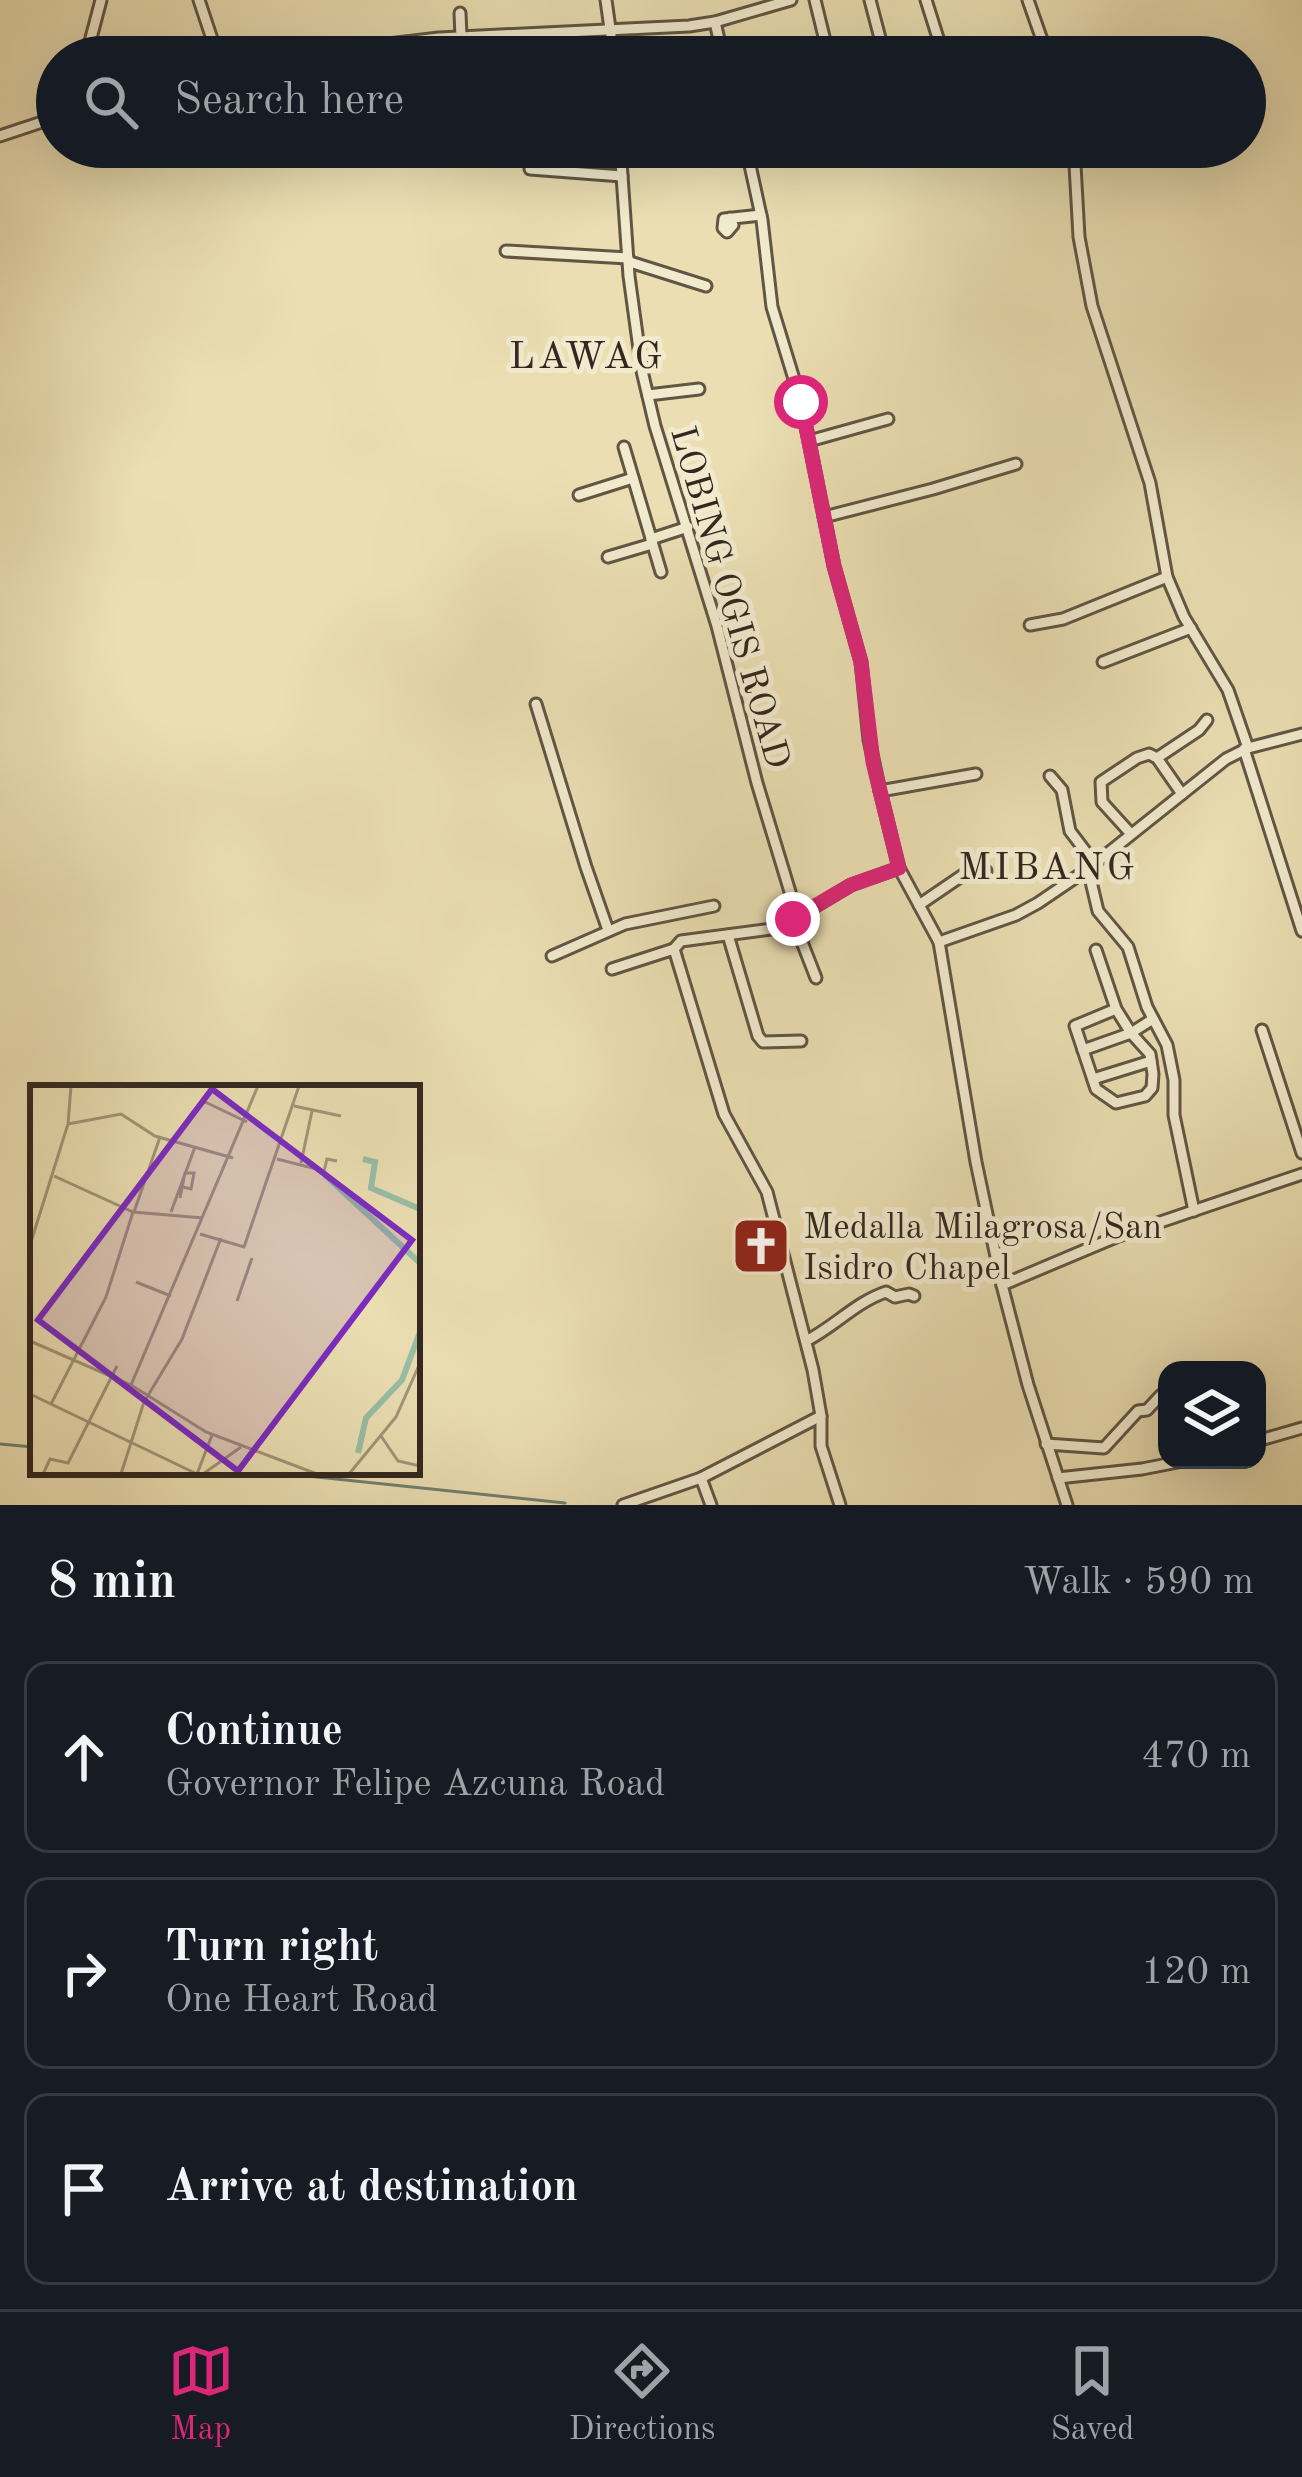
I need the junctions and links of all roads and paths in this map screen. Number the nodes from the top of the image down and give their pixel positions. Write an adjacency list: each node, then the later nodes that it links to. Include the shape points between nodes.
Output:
1 (101, 0): 12 (street)
2 (199, 0): 13 (street)
3 (606, 0): 11 (street)
4 (791, 0): 10 (street)
5 (815, 0): 18 (street)
6 (869, 0): 19 (street)
7 (926, 0): 20 (street)
8 (1028, 0): 21 (street)
9 (460, 13): 14 (street)
10 (716, 22): 11 (street); 17 (street)
11 (612, 29): 15 (street); 16 (street)
12 (92, 36)
13 (211, 36)
14 (460, 36)
15 (479, 36)
16 (612, 36)
17 (719, 36)
18 (824, 36)
19 (879, 36)
20 (937, 36)
21 (1041, 36)
22 (36, 123): 23 (street)
23 (0, 136)
24 (621, 168): 28 (street, LOBING OGIS ROAD)
25 (751, 168): 29 (street)
26 (1075, 168): 47 (street, via 1092,306 1150,483)
27 (530, 169): 28 (street)
28 (622, 176): 32 (street, LOBING OGIS ROAD)
29 (761, 214): 30 (street); 37 (street, via 772,307)
30 (730, 218)
31 (506, 251): 32 (street)
32 (629, 260): 33 (street); 35 (street, LOBING OGIS ROAD)
33 (706, 286)
34 (699, 389): 35 (street)
35 (648, 395): 43 (street, LOBING OGIS ROAD)
36 (888, 419): 37 (street)
37 (809, 441): 42 (street)
38 (624, 447): 40 (street)
39 (1016, 464): 42 (street)
40 (633, 478): 41 (street); 44 (street)
41 (579, 495)
42 (824, 518): 58 (street, via 861,662)
43 (688, 527): 44 (street); 67 (street, LOBING OGIS ROAD)
44 (652, 542): 45 (street); 46 (street)
45 (608, 557)
46 (661, 572)
47 (1167, 577): 48 (street); 49 (street)
48 (1030, 625)
49 (1191, 628): 50 (street); 54 (street, via 1228,690)
50 (1103, 662)
51 (536, 704): 68 (street)
52 (1207, 720): 55 (street)
53 (1302, 734): 54 (street)
54 (1246, 748): 59 (street); 69 (street)
55 (1157, 758): 59 (street); 60 (street, via 1137,758 1100,782 1102,802)
56 (976, 774): 58 (street)
57 (1050, 776): 61 (street)
58 (880, 791): 62 (street)
59 (1182, 794): 60 (street)
60 (1131, 834): 61 (street)
61 (1092, 866): 71 (street, via 1016,915); 78 (street, via 1098,911 1128,947)
62 (899, 868): 64 (street); 67 (street)
63 (986, 871): 64 (street, via 963,875)
64 (919, 904): 71 (street)
65 (714, 906): 66 (street)
66 (664, 916): 68 (street); 72 (street)
67 (795, 917): 70 (street, via 778,928); 76 (street, LOBING OGIS ROAD)
68 (608, 930): 74 (street)
69 (1302, 931)
70 (728, 935): 72 (street); 81 (street, via 758,1036)
71 (939, 942): 88 (street)
72 (675, 946): 75 (street); 90 (street, via 724,1114 767,1192)
73 (1096, 950): 77 (street)
74 (552, 956)
75 (612, 969)
76 (816, 978)
77 (1116, 1010): 80 (street); 82 (street, via 1076,1026)
78 (1153, 1019): 80 (street); 87 (street, via 1172,1059 1174,1115)
79 (1262, 1030): 85 (street)
80 (1131, 1033): 82 (street); 83 (street)
81 (801, 1041)
82 (1084, 1050): 84 (street)
83 (1151, 1061): 84 (street); 84 (street, via 1145,1096 1116,1103)
84 (1093, 1079)
85 (1302, 1153)
86 (1302, 1174): 87 (street)
87 (1194, 1211): 88 (street)
88 (1002, 1286): 97 (street)
89 (914, 1296): 90 (street, via 882,1292)
90 (806, 1341): 94 (street)
91 (1145, 1397): 93 (street)
92 (1158, 1399): 93 (street)
93 (1138, 1411): 97 (street, via 1104,1448)
94 (821, 1416): 99 (street); 103 (street, via 821,1446)
95 (1302, 1428): 96 (street)
96 (1266, 1438)
97 (1046, 1444): 100 (street)
98 (1158, 1464): 100 (street)
99 (701, 1478): 101 (street); 102 (street)
100 (1058, 1478): 104 (street)
101 (622, 1505)
102 (711, 1505)
103 (840, 1505)
104 (1067, 1505)

